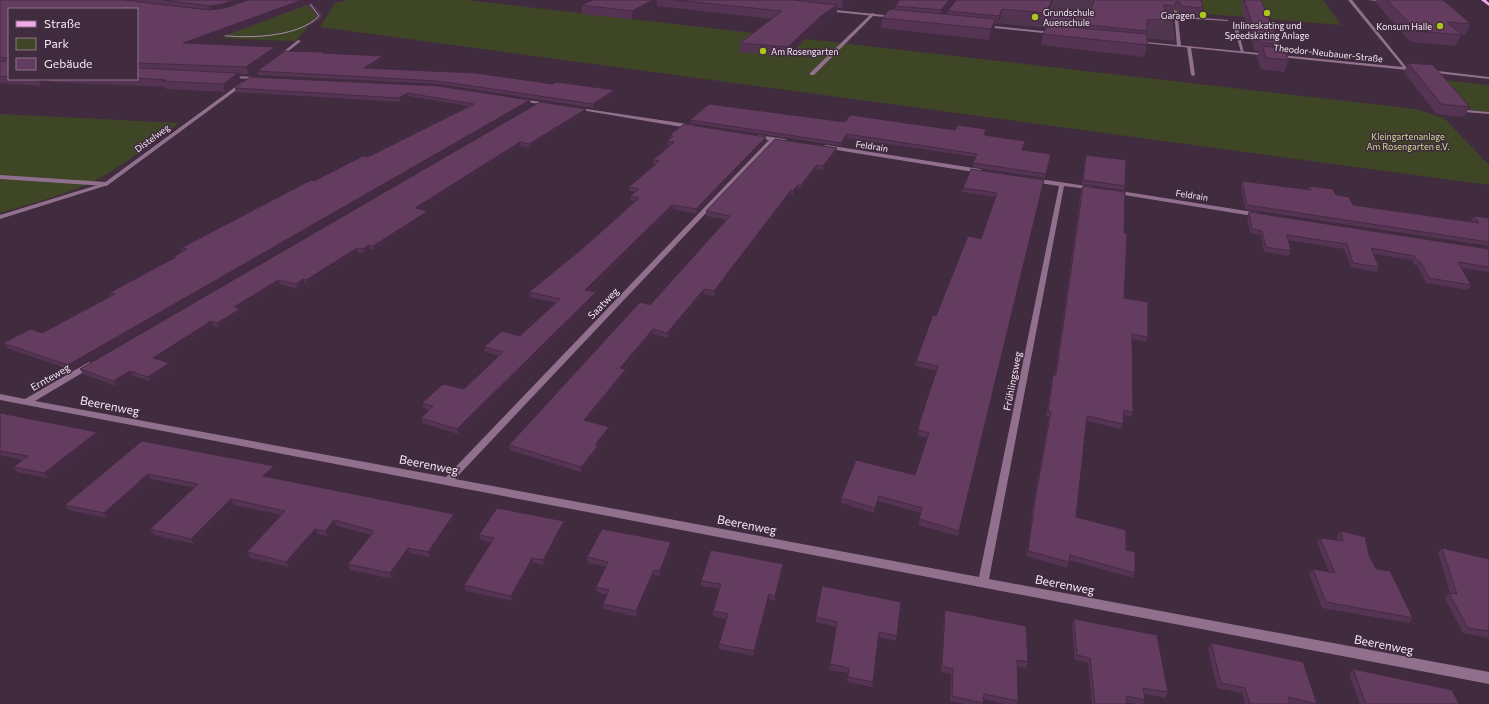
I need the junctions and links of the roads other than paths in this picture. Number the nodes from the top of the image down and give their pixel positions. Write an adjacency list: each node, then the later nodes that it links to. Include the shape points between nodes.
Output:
1 (1350, 0): 21 (street)
2 (1370, 0): 4 (street)
3 (1483, 0): 5 (main road)
4 (1390, 2)
5 (1489, 5)
6 (821, 9): 8 (street)
7 (1176, 11): 10 (street)
8 (873, 14): 9 (street); 26 (street)
9 (896, 17)
10 (1176, 17): 11 (street); 17 (street)
11 (1227, 20)
12 (1235, 24): 19 (street)
13 (979, 26): 14 (street)
14 (1055, 33)
15 (299, 41): 20 (street)
16 (1132, 41): 17 (street, Theodor-Neubauer-Straße)
17 (1179, 46): 18 (street, Theodor-Neubauer-Straße)
18 (1189, 47): 19 (street, Theodor-Neubauer-Straße); 27 (street)
19 (1244, 52): 21 (street, Theodor-Neubauer-Straße)
20 (275, 60)
21 (1406, 69): 22 (street, Theodor-Neubauer-Straße)
22 (1420, 70)
23 (1426, 71): 24 (street)
24 (1433, 72): 31 (street); 32 (street)
25 (257, 73): 29 (street, Distelweg)
26 (812, 74)
27 (1193, 75)
28 (220, 76): 29 (street)
29 (251, 78): 30 (street); 48 (street, Distelweg)
30 (266, 78)
31 (1439, 78)
32 (1489, 78)
33 (516, 99): 35 (street)
34 (1457, 100): 39 (street, via 1466,111)
35 (539, 103): 36 (street); 38 (street)
36 (555, 105)
37 (570, 108): 40 (street)
38 (526, 111)
39 (1489, 113)
40 (703, 128)
41 (749, 136): 42 (street)
42 (773, 139): 43 (street); 57 (street, Saatweg)
43 (788, 142)
44 (820, 146): 45 (street, Feldrain)
45 (984, 172)
46 (0, 177): 48 (street)
47 (1023, 178): 49 (street)
48 (106, 184): 53 (street, Distelweg)
49 (1062, 184): 50 (street); 58 (street, Frühlingsweg)
50 (1102, 190)
51 (1110, 191): 52 (street, Feldrain)
52 (1268, 216)
53 (0, 217)
54 (95, 362): 56 (street, Ernteweg)
55 (0, 397): 56 (street, Beerenweg)
56 (26, 402): 57 (street, Beerenweg)
57 (448, 481): 58 (street, Beerenweg)
58 (983, 582): 59 (street, Beerenweg)
59 (1489, 678)

